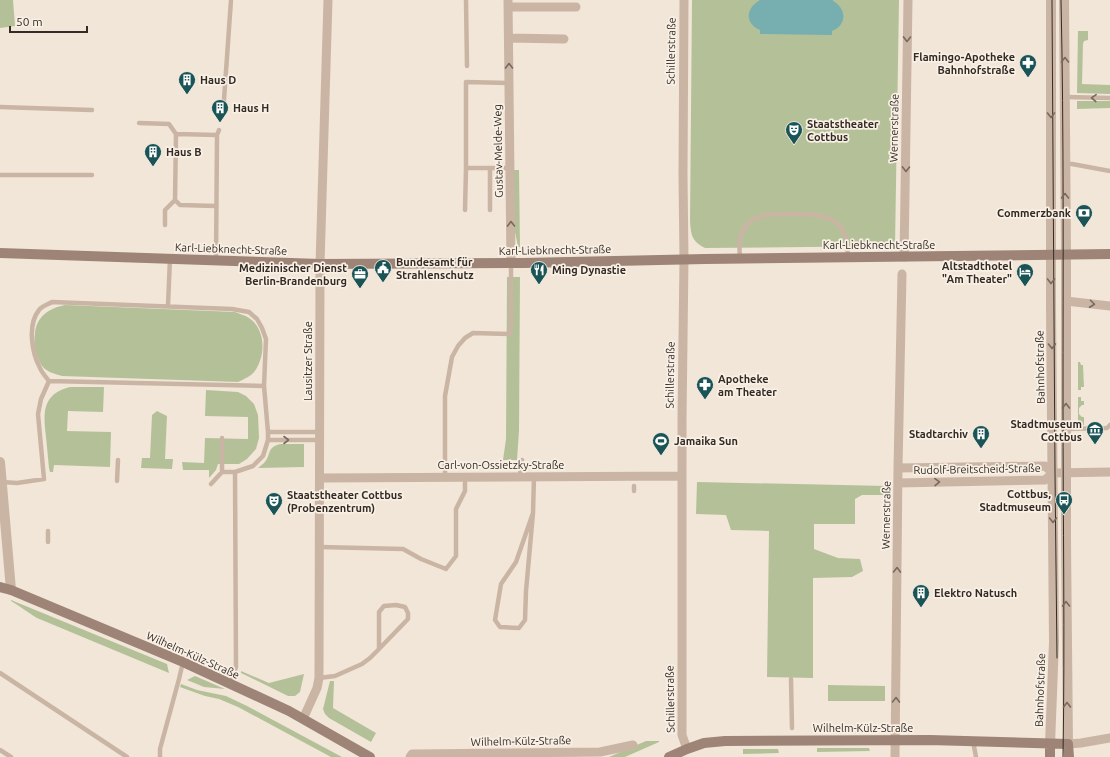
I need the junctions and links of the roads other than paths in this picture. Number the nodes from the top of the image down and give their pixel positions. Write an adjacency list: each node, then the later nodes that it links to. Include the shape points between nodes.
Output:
1 (231, 0): 18 (lane)
2 (328, 0): 44 (street, Lausitzer Straße)
3 (466, 0): 12 (lane)
4 (684, 0): 41 (street, Schillerstraße)
5 (908, 0): 38 (street, Wernerstraße, one-way to 38)
6 (1051, 0): 36 (street, Bahnhofstraße, one-way to 36)
7 (1064, 0): 14 (street, Bahnhofstraße, one-way to 7)
8 (508, 3): 9 (street, Gustav-Melde-Weg); 10 (street, Gustav-Melde-Weg)
9 (576, 7)
10 (509, 38): 11 (street); 13 (street, Gustav-Melde-Weg, one-way to 10)
11 (564, 39)
12 (467, 66)
13 (509, 83): 22 (lane, via 466,82); 24 (street, Gustav-Melde-Weg)
14 (1065, 97): 15 (lane, one-way to 14); 21 (street, Bahnhofstraße)
15 (1110, 98)
16 (0, 107): 17 (lane)
17 (92, 110)
18 (223, 114)
19 (139, 123): 20 (lane, via 169,124)
20 (176, 134): 28 (lane); 29 (lane, via 218,132)
21 (1065, 164): 25 (lane); 34 (street, Bahnhofstraße, one-way to 21)
22 (466, 168): 23 (lane); 30 (lane)
23 (490, 168): 24 (lane); 31 (lane)
24 (510, 168): 43 (street, Gustav-Melde-Weg, one-way to 24)
25 (1110, 171)
26 (0, 175): 27 (lane)
27 (92, 175)
28 (174, 200): 29 (lane, via 180,205); 32 (lane, via 165,210)
29 (216, 206): 42 (lane, via 213,227)
30 (465, 210)
31 (490, 210)
32 (164, 225)
33 (0, 253): 39 (main road, Karl-Liebknecht-Straße)
34 (1066, 254): 35 (main road, Karl-Liebknecht-Straße); 36 (main road, Karl-Liebknecht-Straße); 46 (street, Bahnhofstraße)
35 (1110, 254)
36 (1051, 255): 38 (main road, Karl-Liebknecht-Straße); 64 (street, Bahnhofstraße, one-way to 64)
37 (848, 257): 38 (main road, Karl-Liebknecht-Straße); 40 (main road, Karl-Liebknecht-Straße); 40 (lane, via 845,236 840,227 829,218 818,214 765,214 748,224 740,238)
38 (904, 257)
39 (170, 258): 42 (main road, Karl-Liebknecht-Straße); 47 (lane)
40 (740, 258): 41 (main road, Karl-Liebknecht-Straße)
41 (684, 259): 43 (main road, Karl-Liebknecht-Straße); 68 (street, Schillerstraße)
42 (216, 260): 44 (main road, Karl-Liebknecht-Straße)
43 (511, 263): 44 (main road, Karl-Liebknecht-Straße); 69 (lane, via 509,334 473,333 462,342 452,357 445,396)
44 (320, 264): 54 (street, Lausitzer Straße)
45 (902, 274): 60 (street, Wernerstraße)
46 (1066, 301): 48 (street, one-way to 48); 52 (street, Bahnhofstraße, one-way to 46)
47 (168, 306): 49 (lane, via 52,302 43,306 34,318 32,348 40,369); 50 (lane, via 232,309 248,312 257,319 266,339)
48 (1110, 306)
49 (49, 380): 50 (lane); 73 (lane, via 38,414 44,479 17,483)
50 (264, 386): 53 (lane)
51 (1110, 425): 52 (lane, via 1107,428)
52 (1066, 429): 65 (street, Bahnhofstraße)
53 (268, 432): 54 (lane); 56 (lane)
54 (320, 436): 56 (lane, one-way to 54); 71 (street, Lausitzer Straße)
55 (222, 438): 61 (lane)
56 (268, 440): 62 (lane, via 263,456 253,466)
57 (118, 460): 72 (lane)
58 (522, 460): 66 (lane)
59 (0, 462): 73 (street)
60 (898, 468): 64 (street, Rudolf-Breitscheid-Straße, via 1045,466); 74 (street, Wernerstraße)
61 (222, 472): 62 (lane); 75 (lane)
62 (235, 472): 87 (lane, via 236,667)
63 (1110, 472): 65 (street, Rudolf-Breitscheid-Straße)
64 (1053, 473): 65 (street, Rudolf-Breitscheid-Straße); 74 (street, Rudolf-Breitscheid-Straße, one-way to 64, via 1045,480); 93 (street, Bahnhofstraße, one-way to 93, via 1054,642)
65 (1066, 473): 93 (street, Bahnhofstraße, one-way to 65, via 1067,718)
66 (520, 476): 67 (street, Carl-von-Ossietzky-Straße); 70 (street, Carl-von-Ossietzky-Straße)
67 (534, 476): 68 (street, Carl-von-Ossietzky-Straße); 76 (lane)
68 (682, 476): 95 (street, Schillerstraße, via 682,735)
69 (445, 477): 70 (street, Carl-von-Ossietzky-Straße); 71 (street, Carl-von-Ossietzky-Straße)
70 (465, 477): 79 (lane, via 465,491 456,509 456,556 446,569 403,549)
71 (320, 478): 79 (street, Lausitzer Straße)
72 (117, 481)
73 (2, 482): 81 (street)
74 (898, 483): 91 (street, Wernerstraße, one-way to 74)
75 (211, 484)
76 (533, 513): 76 (lane, via 516,562 501,584 495,620 500,627 519,628 525,620)
77 (48, 531): 78 (lane)
78 (48, 542)
79 (320, 547): 85 (street, Lausitzer Straße)
80 (0, 587): 81 (main road, Wilhelm-Külz-Straße)
81 (11, 590): 83 (main road, Wilhelm-Külz-Straße)
82 (380, 649): 82 (lane, via 379,612 384,606 404,607 408,619); 85 (lane, via 362,664 335,676)
83 (183, 662): 87 (main road, Wilhelm-Külz-Straße); 100 (lane)
84 (0, 673): 99 (lane)
85 (319, 678): 88 (street, Lausitzer Straße)
86 (792, 679): 89 (lane)
87 (230, 684): 88 (main road, Wilhelm-Külz-Straße)
88 (303, 719): 101 (main road, Wilhelm-Külz-Straße)
89 (792, 728)
90 (1110, 738): 93 (street)
91 (895, 739): 92 (main road, Wilhelm-Külz-Straße); 95 (main road, Wilhelm-Külz-Straße, via 725,741 704,743); 104 (street, Wernerstraße)
92 (973, 741): 93 (main road, Wilhelm-Külz-Straße); 105 (lane)
93 (1060, 744): 106 (main road, Bahnhofstraße); 107 (main road, Bahnhofstraße)
94 (633, 745): 97 (street, Wilhelm-Külz-Straße, via 600,752)
95 (687, 749): 103 (main road, Wilhelm-Külz-Straße)
96 (0, 750): 98 (lane)
97 (434, 755): 102 (street, Wilhelm-Külz-Straße, via 412,754)
98 (11, 757)
99 (127, 757)
100 (160, 757)
101 (370, 757)
102 (410, 757)
103 (669, 757)
104 (895, 757)
105 (976, 757)
106 (1050, 757)
107 (1069, 757)

